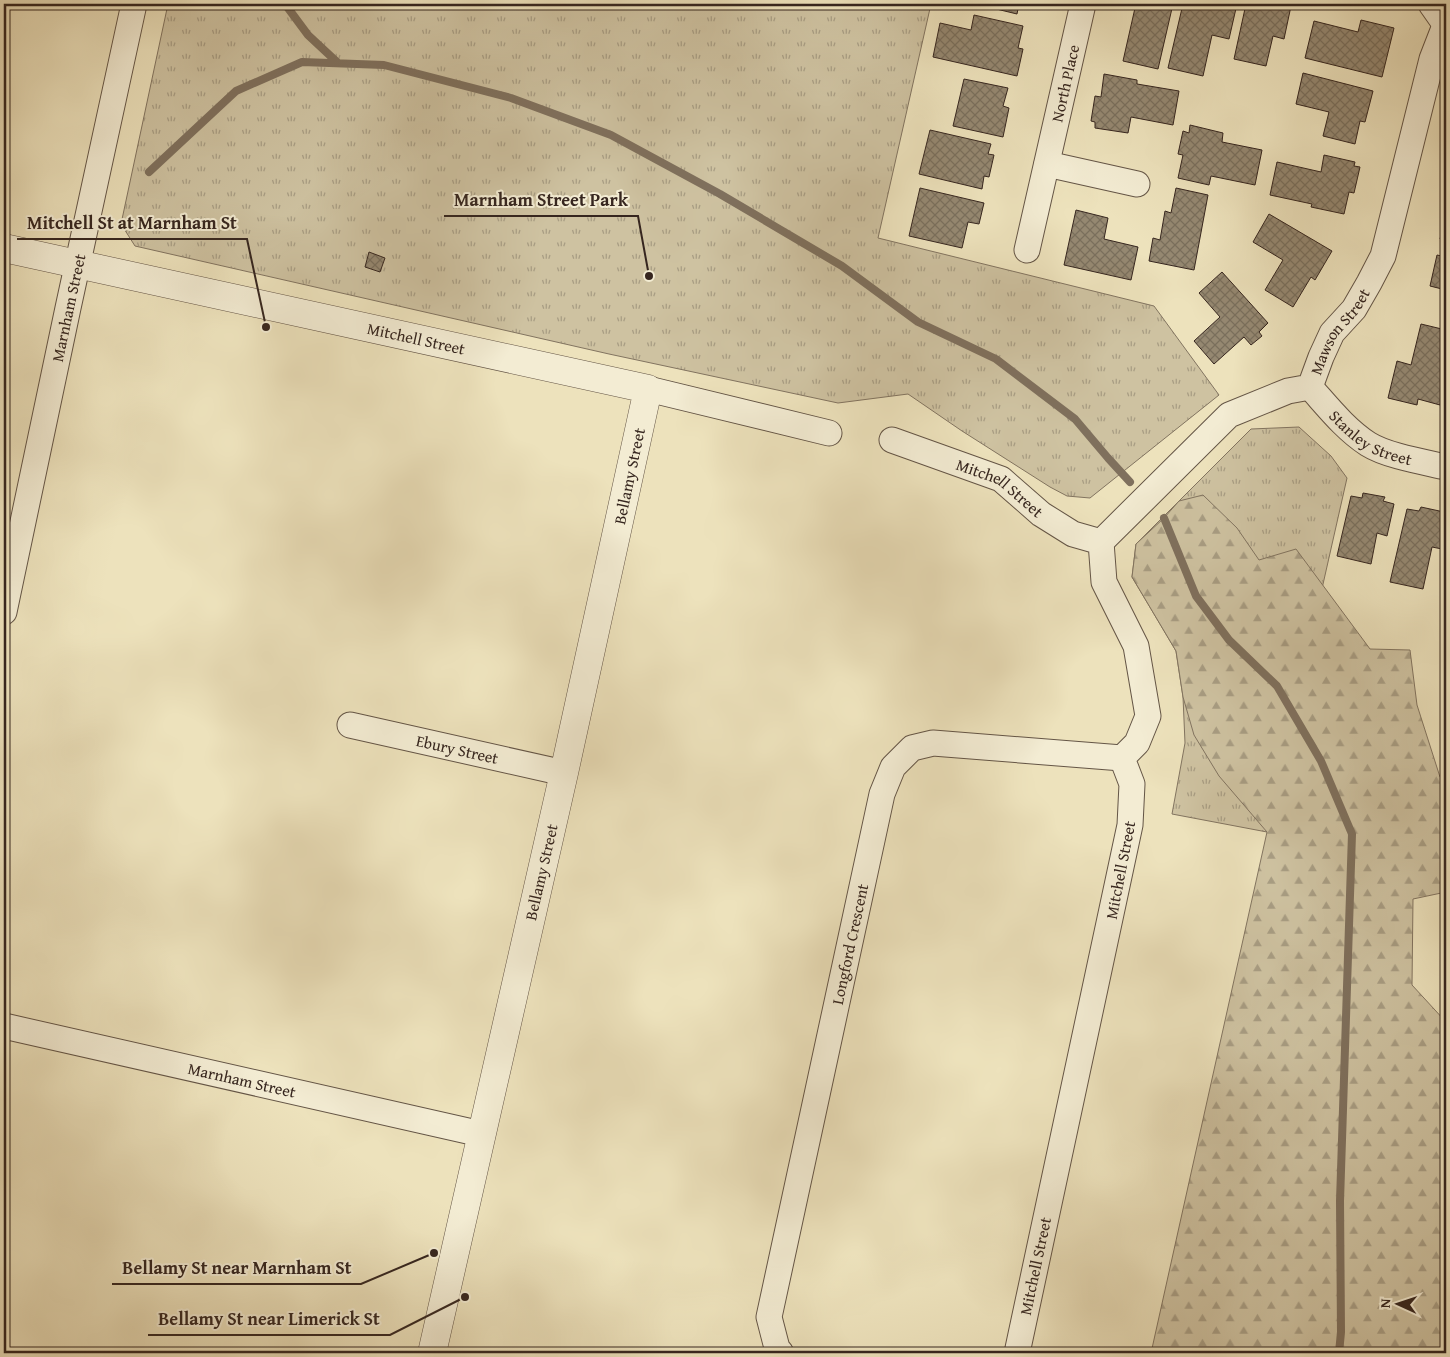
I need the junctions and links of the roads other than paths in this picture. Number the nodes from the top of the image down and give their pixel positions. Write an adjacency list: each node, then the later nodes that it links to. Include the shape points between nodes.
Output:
1 (134, 4): 9 (street, Marnham Street)
2 (1083, 4): 5 (street, North Place)
3 (1430, 4): 4 (street)
4 (1446, 24): 10 (street, Mawson Street, via 1432,59 1383,256 1354,309 1332,333)
5 (1047, 164): 6 (street); 8 (street, North Place)
6 (1138, 184)
7 (4, 248): 9 (street, Mitchell Street)
8 (1027, 250)
9 (77, 264): 11 (street, Mitchell Street); 16 (street, Marnham Street)
10 (1310, 386): 14 (street, Stanley Street, via 1340,421 1369,445 1398,456); 15 (street, Mawson Street, via 1288,391 1229,415)
11 (648, 390): 12 (street, Mitchell Street); 19 (street, Bellamy Street)
12 (829, 433)
13 (892, 440): 15 (street, Mitchell Street, via 1001,479 1042,514 1073,534)
14 (1446, 467)
15 (1101, 542): 18 (street, via 1104,582 1136,646 1148,716 1137,743)
16 (4, 612)
17 (350, 725): 19 (street, Ebury Street)
18 (1122, 758): 23 (street, Longford Crescent, via 933,743 912,748 893,767 882,794 769,1317); 24 (street, Mitchell Street, via 1132,784 1130,825)
19 (564, 772): 21 (street, Bellamy Street)
20 (4, 1026): 21 (street, Marnham Street)
21 (481, 1134): 22 (street, Bellamy Street)
22 (432, 1353)
23 (781, 1353)
24 (1017, 1353)

